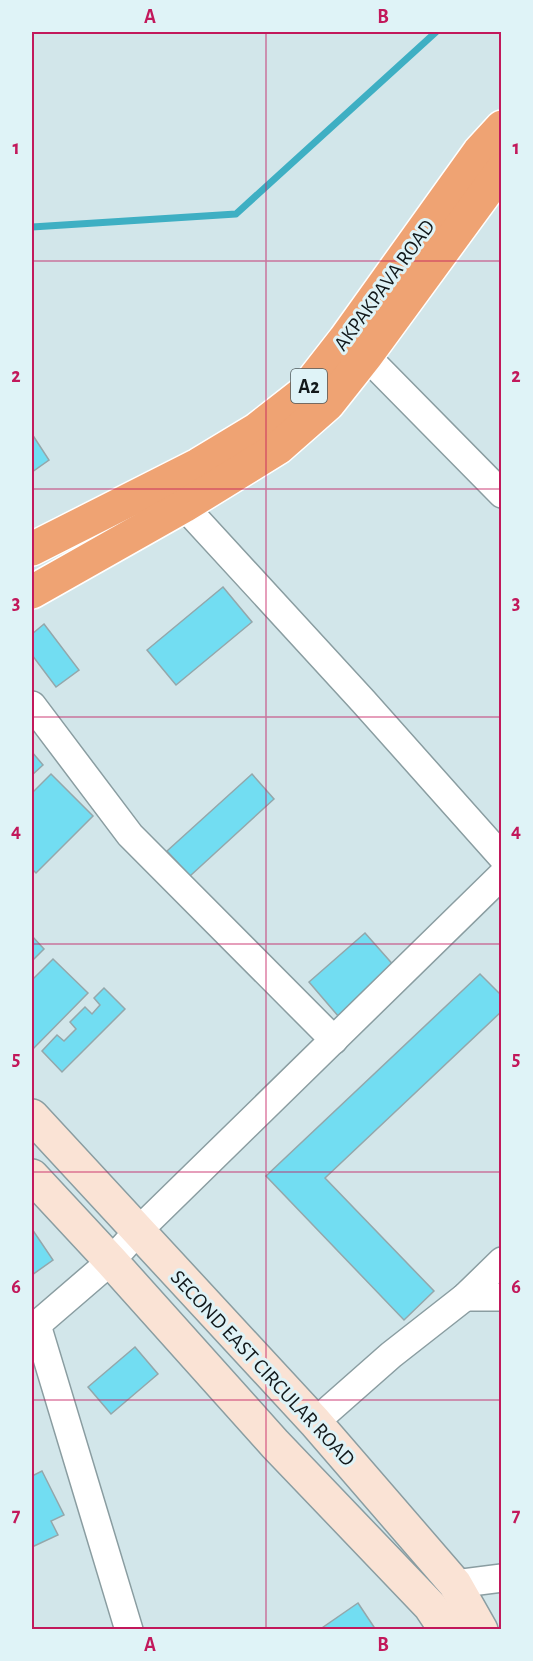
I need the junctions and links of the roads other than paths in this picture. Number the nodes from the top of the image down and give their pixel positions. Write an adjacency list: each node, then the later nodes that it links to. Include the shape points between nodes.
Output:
1 (501, 127): 6 (highway, AKPAKPAVA ROAD / A2, via 302,394 256,430 198,465)
2 (500, 174): 3 (highway, AKPAKPAVA ROAD / A2)
3 (366, 356): 4 (street); 5 (highway, AKPAKPAVA ROAD / A2, via 328,404 278,448)
4 (501, 494)
5 (184, 506): 7 (highway, AKPAKPAVA ROAD / A2); 9 (street)
6 (32, 549)
7 (32, 592)
8 (32, 705): 11 (street, via 130,835)
9 (501, 858)
10 (501, 875): 11 (street)
11 (334, 1040): 14 (street)
12 (32, 1116): 14 (main road, SECOND EAST CIRCULAR ROAD)
13 (32, 1176): 15 (main road, SECOND EAST CIRCULAR ROAD)
14 (137, 1232): 15 (street); 20 (main road, SECOND EAST CIRCULAR ROAD)
15 (111, 1261): 19 (street); 22 (main road, SECOND EAST CIRCULAR ROAD)
16 (501, 1261): 17 (street)
17 (465, 1297): 18 (street); 20 (street)
18 (501, 1297)
19 (34, 1327): 25 (street)
20 (315, 1422): 21 (main road, SECOND EAST CIRCULAR ROAD)
21 (353, 1465): 22 (main road); 24 (main road, SECOND EAST CIRCULAR ROAD)
22 (320, 1489): 26 (main road, SECOND EAST CIRCULAR ROAD, via 430,1606)
23 (501, 1578): 24 (street)
24 (455, 1584): 27 (main road, SECOND EAST CIRCULAR ROAD)
25 (129, 1629)
26 (446, 1629)
27 (481, 1629)

